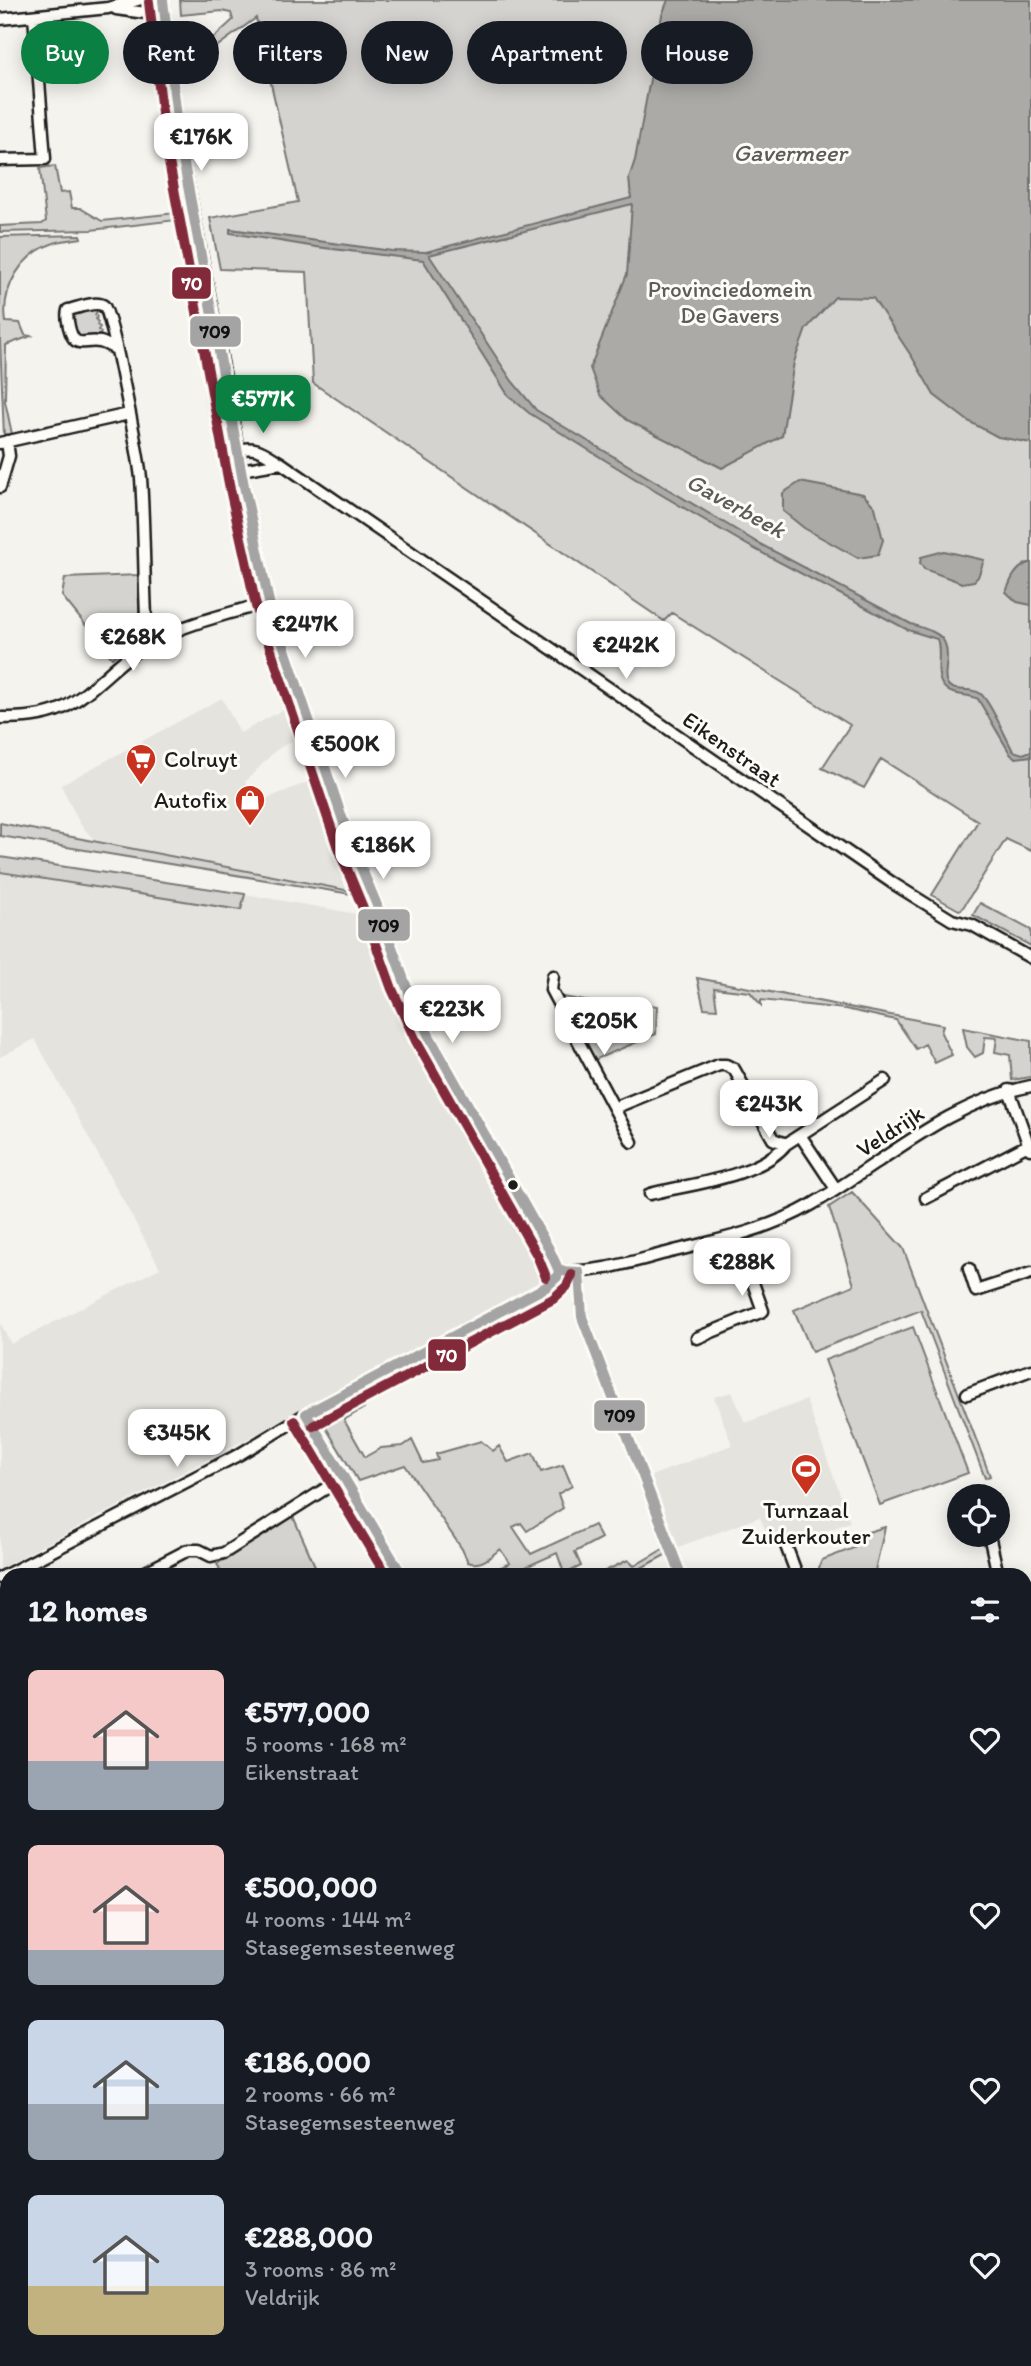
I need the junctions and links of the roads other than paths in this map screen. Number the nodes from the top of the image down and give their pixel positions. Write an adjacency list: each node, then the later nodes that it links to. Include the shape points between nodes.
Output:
1 (71, 0): 5 (street)
2 (138, 0): 4 (street)
3 (163, 0): 8 (street)
4 (108, 8): 5 (street); 8 (street)
5 (72, 12): 6 (street)
6 (34, 16): 7 (street); 9 (street, via 45,159)
7 (0, 19)
8 (164, 19): 13 (street, via 180,143)
9 (0, 160)
10 (116, 349): 10 (street, via 104,305 68,310 75,341 100,342); 11 (street)
11 (129, 414): 12 (street); 18 (street, via 141,478 146,617)
12 (4, 442): 16 (street, via 9,456)
13 (237, 450): 14 (street, Eikenstraat, via 258,449); 15 (street)
14 (281, 463): 15 (street); 20 (street, Eikenstraat, via 894,884 952,920 972,925)
15 (241, 470): 17 (street)
16 (0, 487)
17 (269, 602): 18 (street); 37 (street, via 350,841 405,983 428,1034)
18 (152, 641): 19 (street, via 61,709 27,718)
19 (0, 718)
20 (1031, 958)
21 (553, 976): 23 (street, via 551,989)
22 (612, 1012): 23 (street)
23 (574, 1031): 27 (street)
24 (885, 1080): 28 (street)
25 (1031, 1086): 26 (street, Veldrijk)
26 (1009, 1090): 31 (street); 32 (street, Veldrijk, via 949,1116)
27 (614, 1108): 29 (street); 30 (street, via 726,1065 734,1069 773,1139)
28 (800, 1135): 30 (street); 32 (street)
29 (632, 1142)
30 (786, 1144): 33 (street, via 778,1154 748,1170)
31 (1030, 1148): 34 (street)
32 (836, 1189): 35 (street, Veldrijk, via 786,1218)
33 (650, 1194)
34 (926, 1198)
35 (736, 1235): 38 (street, Veldrijk); 40 (street, via 763,1311)
36 (968, 1269): 39 (street, via 975,1291)
37 (559, 1271): 38 (street, Veldrijk); 43 (street, via 546,1287)
38 (579, 1272): 50 (street, via 582,1317)
39 (1031, 1273)
40 (697, 1338)
41 (1031, 1370): 42 (street)
42 (967, 1394)
43 (306, 1414): 44 (street); 47 (street, via 240,1454)
44 (344, 1477): 48 (street, via 224,1553 211,1556 188,1550); 49 (street)
45 (785, 1543): 51 (street)
46 (992, 1547): 52 (street)
47 (19, 1568)
48 (153, 1568)
49 (398, 1568)
50 (678, 1568)
51 (794, 1568)
52 (996, 1568)

